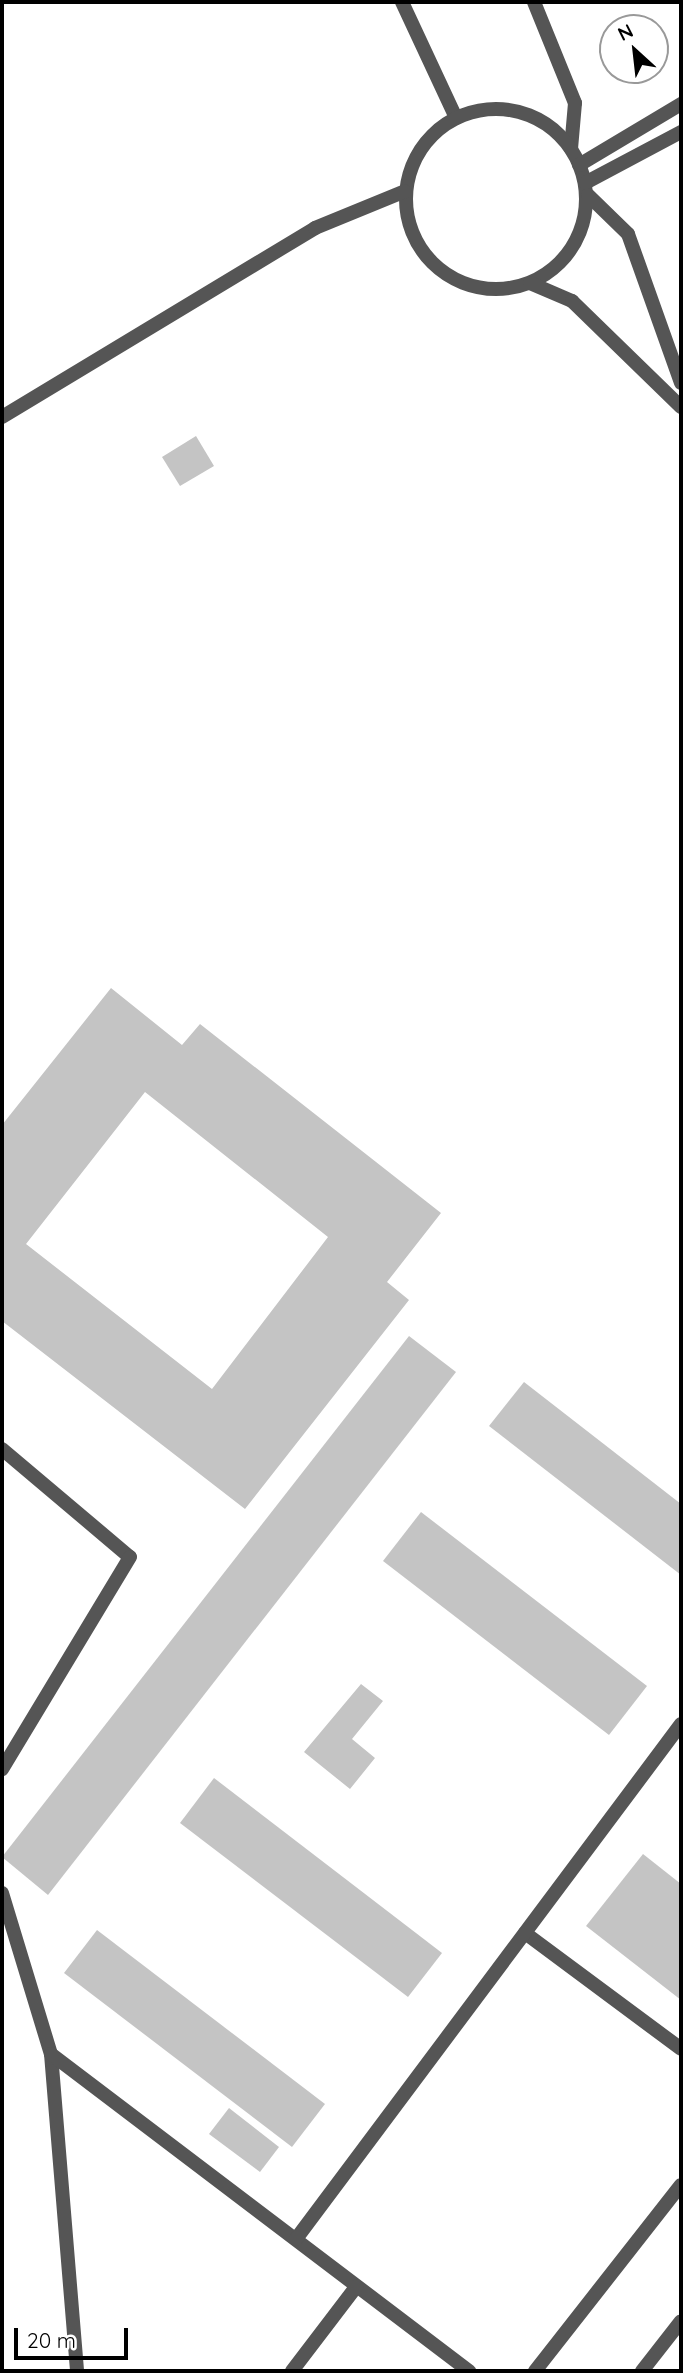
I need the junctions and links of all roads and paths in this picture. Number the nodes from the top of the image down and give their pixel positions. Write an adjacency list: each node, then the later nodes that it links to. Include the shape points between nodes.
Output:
1 (402, 2): 4 (lane)
2 (534, 2): 6 (lane, via 575,103)
3 (681, 104): 7 (lane)
4 (456, 118): 6 (lane, via 506,109 532,116 554,130); 9 (lane, via 421,148)
5 (681, 132): 8 (lane)
6 (571, 149): 7 (lane)
7 (579, 164): 8 (lane)
8 (586, 189): 10 (lane, via 575,242 556,266); 11 (lane, via 628,234)
9 (405, 191): 10 (lane, via 407,221 420,250 441,272 469,286 500,290); 13 (lane, via 315,228)
10 (530, 283): 12 (lane, via 572,301)
11 (681, 383)
12 (681, 407)
13 (2, 417)
14 (2, 1449): 16 (lane, via 130,1557)
15 (681, 1724): 18 (lane)
16 (2, 1769)
17 (2, 1893): 20 (lane)
18 (525, 1933): 19 (lane); 22 (lane)
19 (681, 2049)
20 (51, 2054): 22 (lane); 25 (lane)
21 (681, 2185): 28 (lane)
22 (296, 2239): 23 (lane)
23 (356, 2287): 26 (lane); 27 (lane)
24 (681, 2321): 29 (lane)
25 (77, 2371)
26 (292, 2371)
27 (469, 2371)
28 (535, 2371)
29 (642, 2371)

